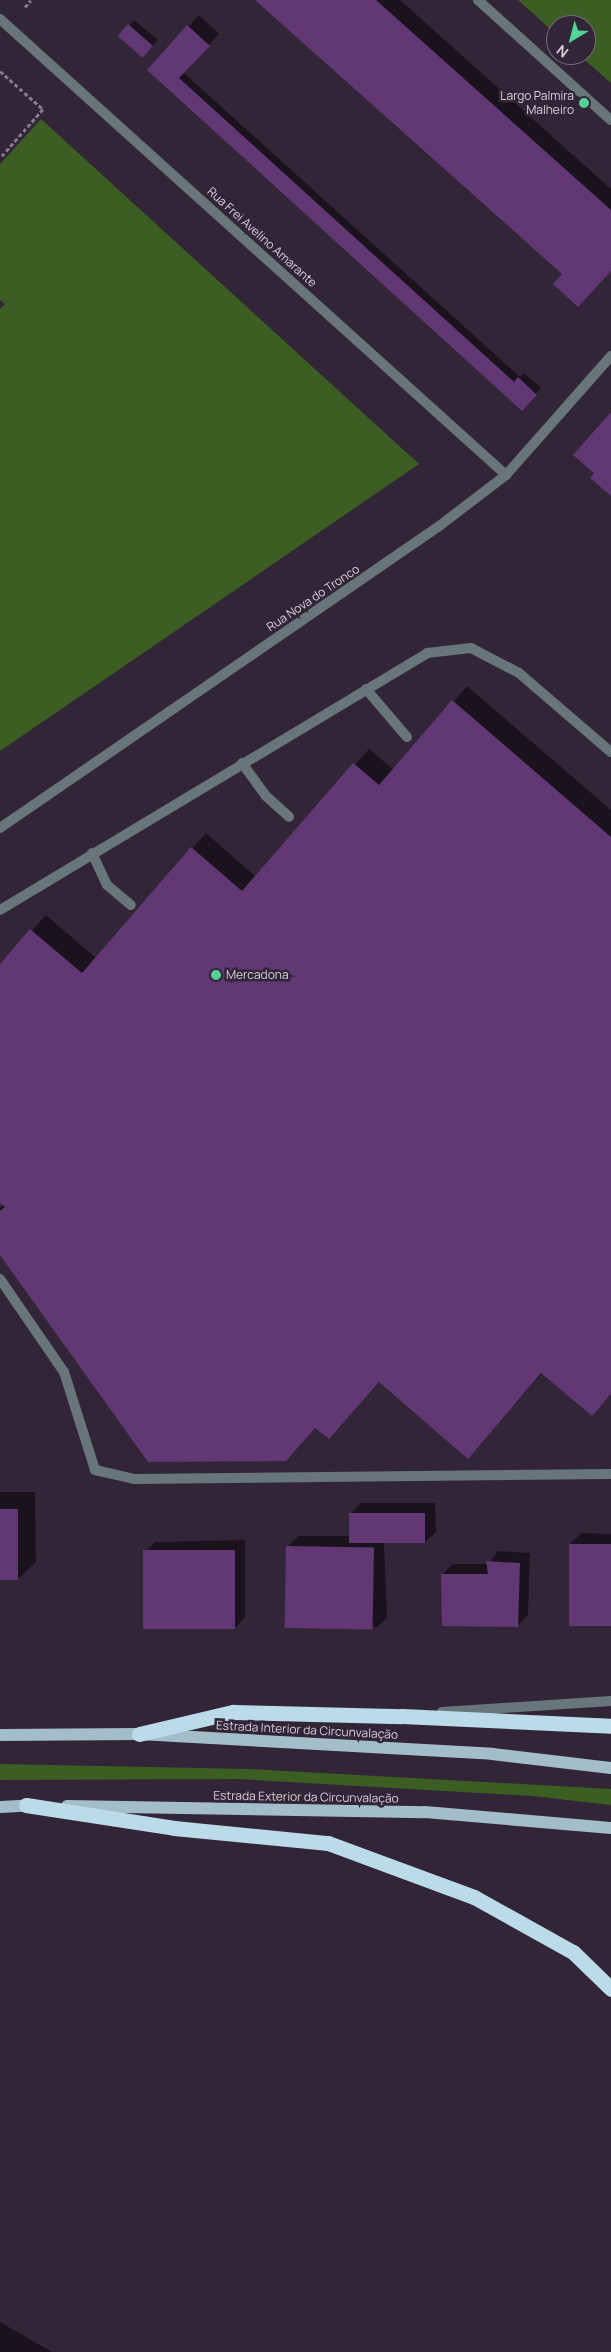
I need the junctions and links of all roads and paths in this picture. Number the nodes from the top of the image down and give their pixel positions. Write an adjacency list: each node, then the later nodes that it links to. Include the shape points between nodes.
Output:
1 (478, 0): 4 (street)
2 (0, 19): 7 (street, Rua Frei Avelino Amarante)
3 (0, 71): 5 (path, via 43,109)
4 (611, 120)
5 (0, 158)
6 (611, 356): 7 (street, Rua Nova do Tronco)
7 (506, 475): 13 (street, Rua Nova do Tronco, via 438,527)
8 (366, 689): 9 (street); 10 (street, via 426,653 471,648 519,673); 11 (street)
9 (408, 737)
10 (611, 752)
11 (242, 763): 12 (street, via 266,796); 14 (street)
12 (289, 817)
13 (0, 828)
14 (92, 853): 15 (street, via 107,885); 16 (street)
15 (131, 905)
16 (0, 910)
17 (0, 1279): 18 (street, via 64,1372 95,1470 135,1479)
18 (611, 1474)
19 (611, 1701): 20 (street, Estrada Interior da Circunvalação)
20 (402, 1716): 21 (highway); 22 (highway, via 233,1712)
21 (611, 1726)
22 (139, 1734): 23 (main road, Estrada Interior da Circunvalação); 24 (main road, Estrada Interior da Circunvalação, via 492,1754)
23 (0, 1735)
24 (611, 1768)
25 (26, 1805): 26 (main road, Estrada Exterior da Circunvalação); 27 (main road, Estrada Exterior da Circunvalação, via 425,1812); 28 (highway, via 174,1828 328,1843 474,1897 573,1952)
26 (0, 1807)
27 (611, 1828)
28 (611, 1990)

